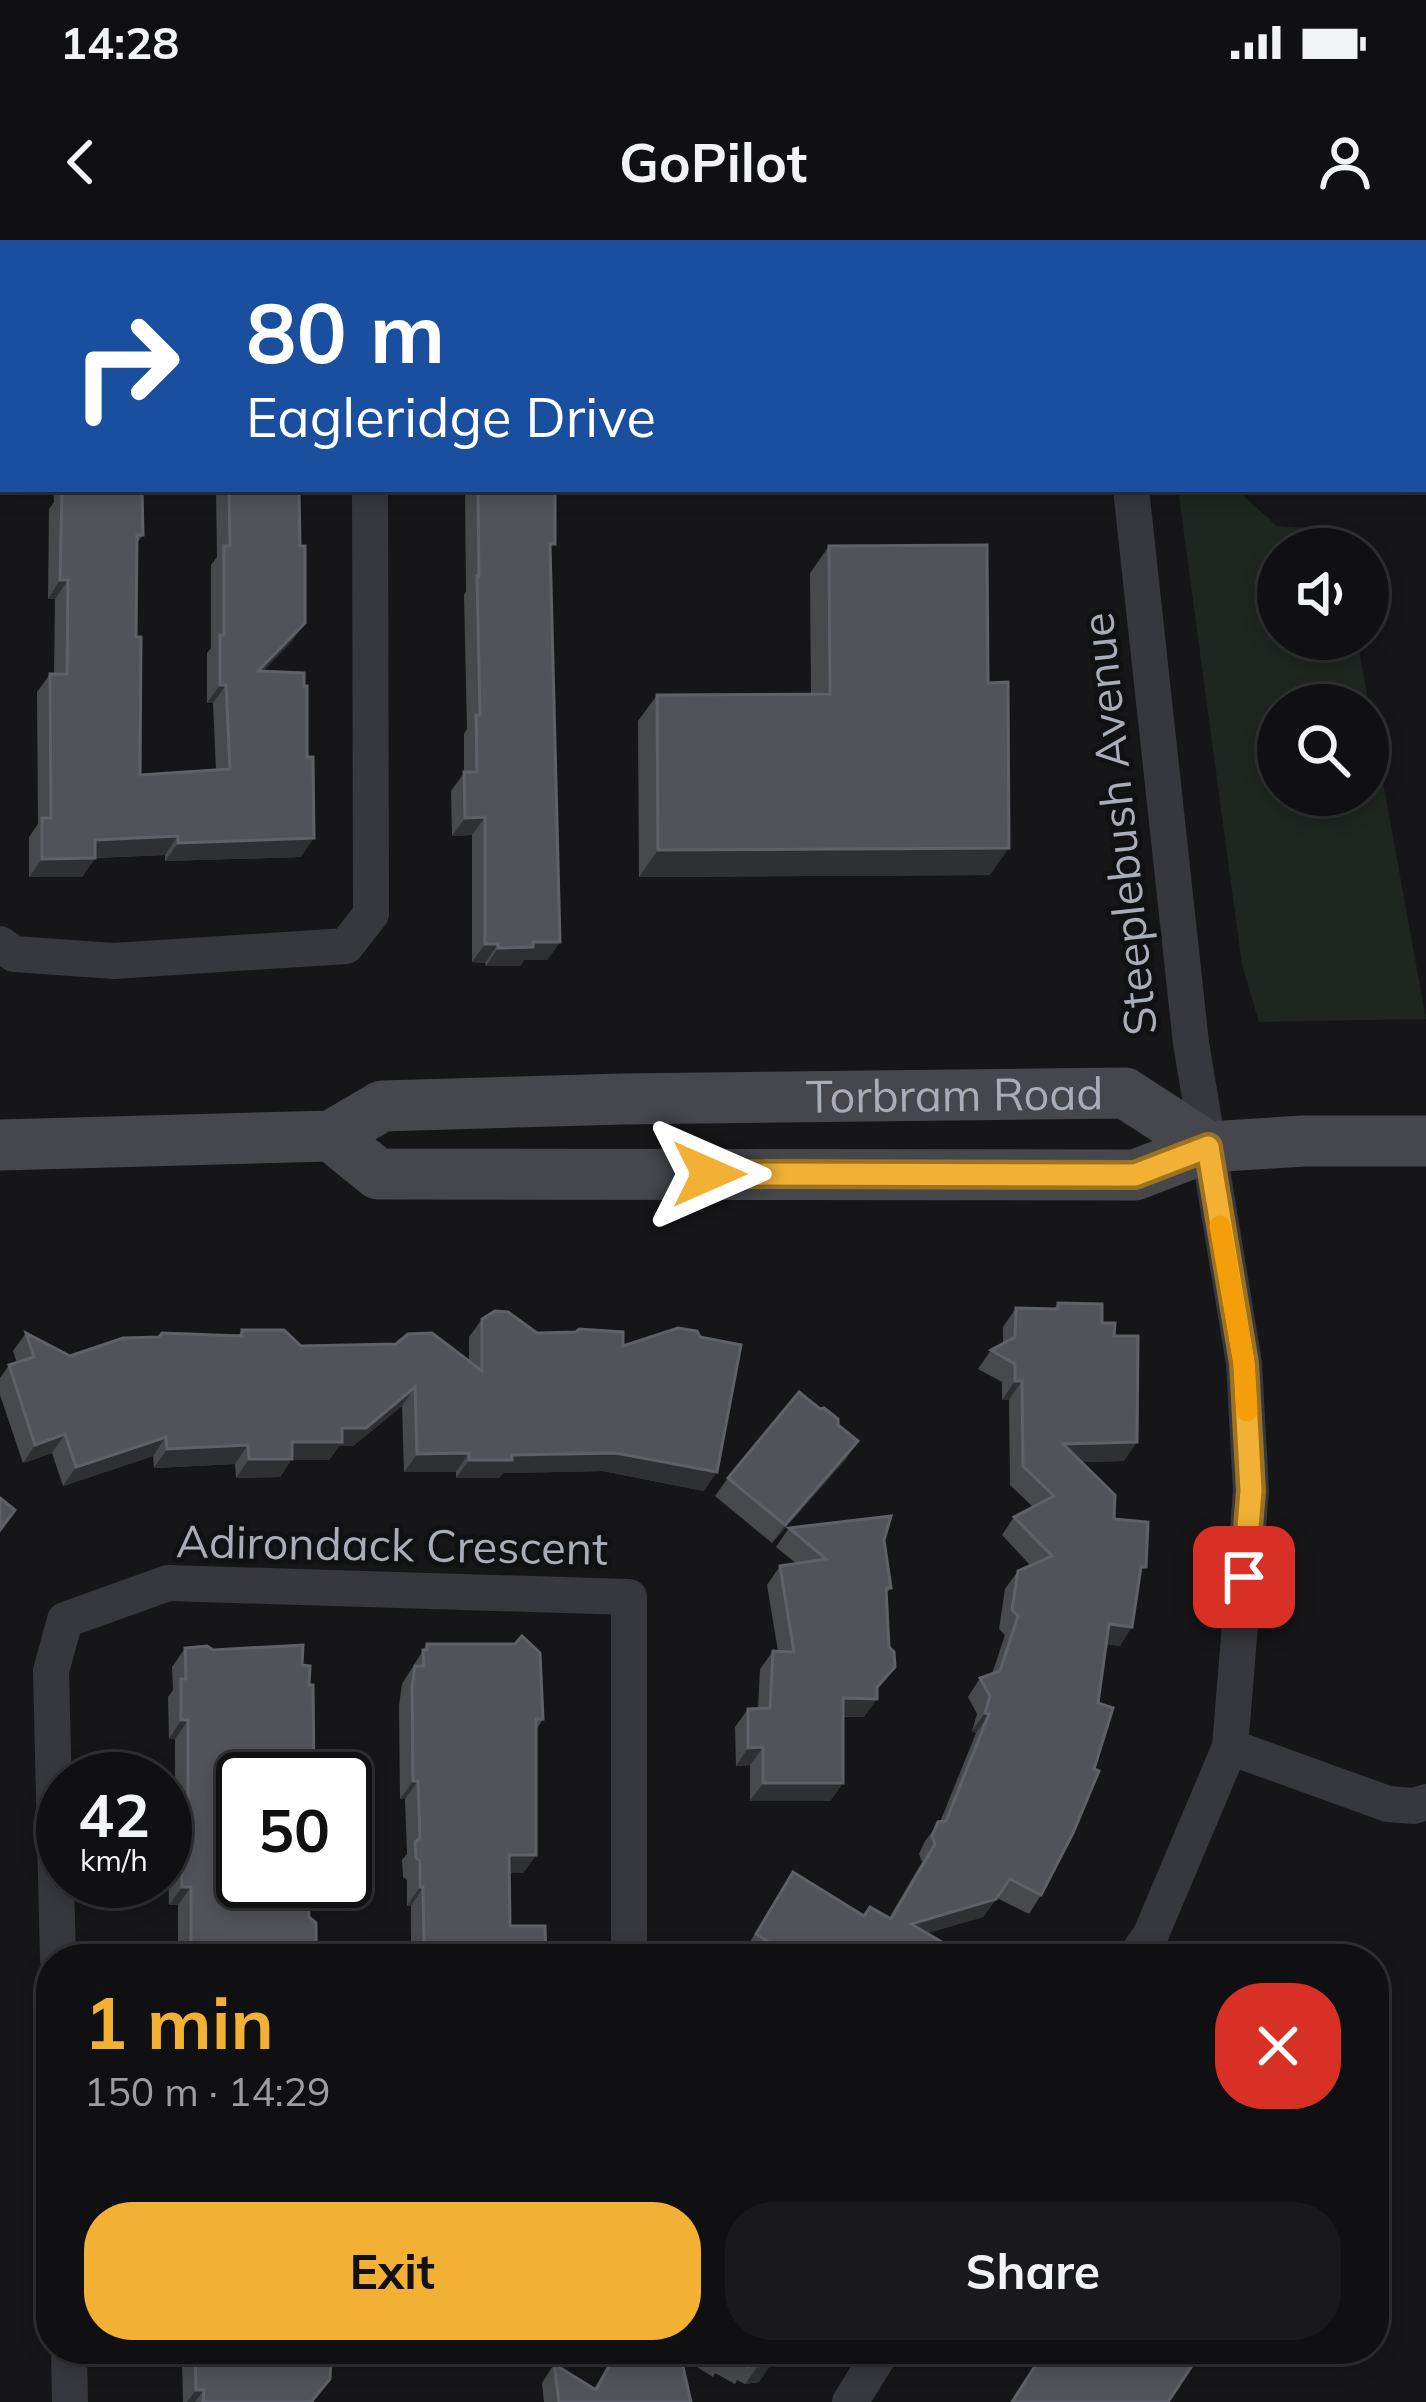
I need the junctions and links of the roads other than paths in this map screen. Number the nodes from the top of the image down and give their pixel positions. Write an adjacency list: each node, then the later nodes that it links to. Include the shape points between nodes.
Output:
1 (370, 492): 3 (street, via 371,914 346,946 114,961 14,954)
2 (1131, 492): 7 (street, Steeplebush Avenue)
3 (0, 944)
4 (331, 1136): 6 (main road, Torbram Road); 7 (main road, Torbram Road, via 378,1174 1135,1175); 7 (main road, Torbram Road, via 382,1106 1125,1094)
5 (1426, 1141): 7 (main road, Torbram Road)
6 (0, 1145)
7 (1208, 1147): 8 (street, Steeplebush Avenue, via 1244,1363 1251,1491)
8 (1230, 1748): 9 (street, via 1388,1804); 12 (street, Steeplebush Avenue)
9 (1426, 1802)
10 (58, 1944): 11 (street, Adirondack Crescent, via 51,1671 65,1620 167,1583 629,1597)
11 (629, 1944)
12 (1144, 1944)
13 (69, 2364): 15 (street)
14 (874, 2364): 16 (street)
15 (70, 2402)
16 (850, 2402)

